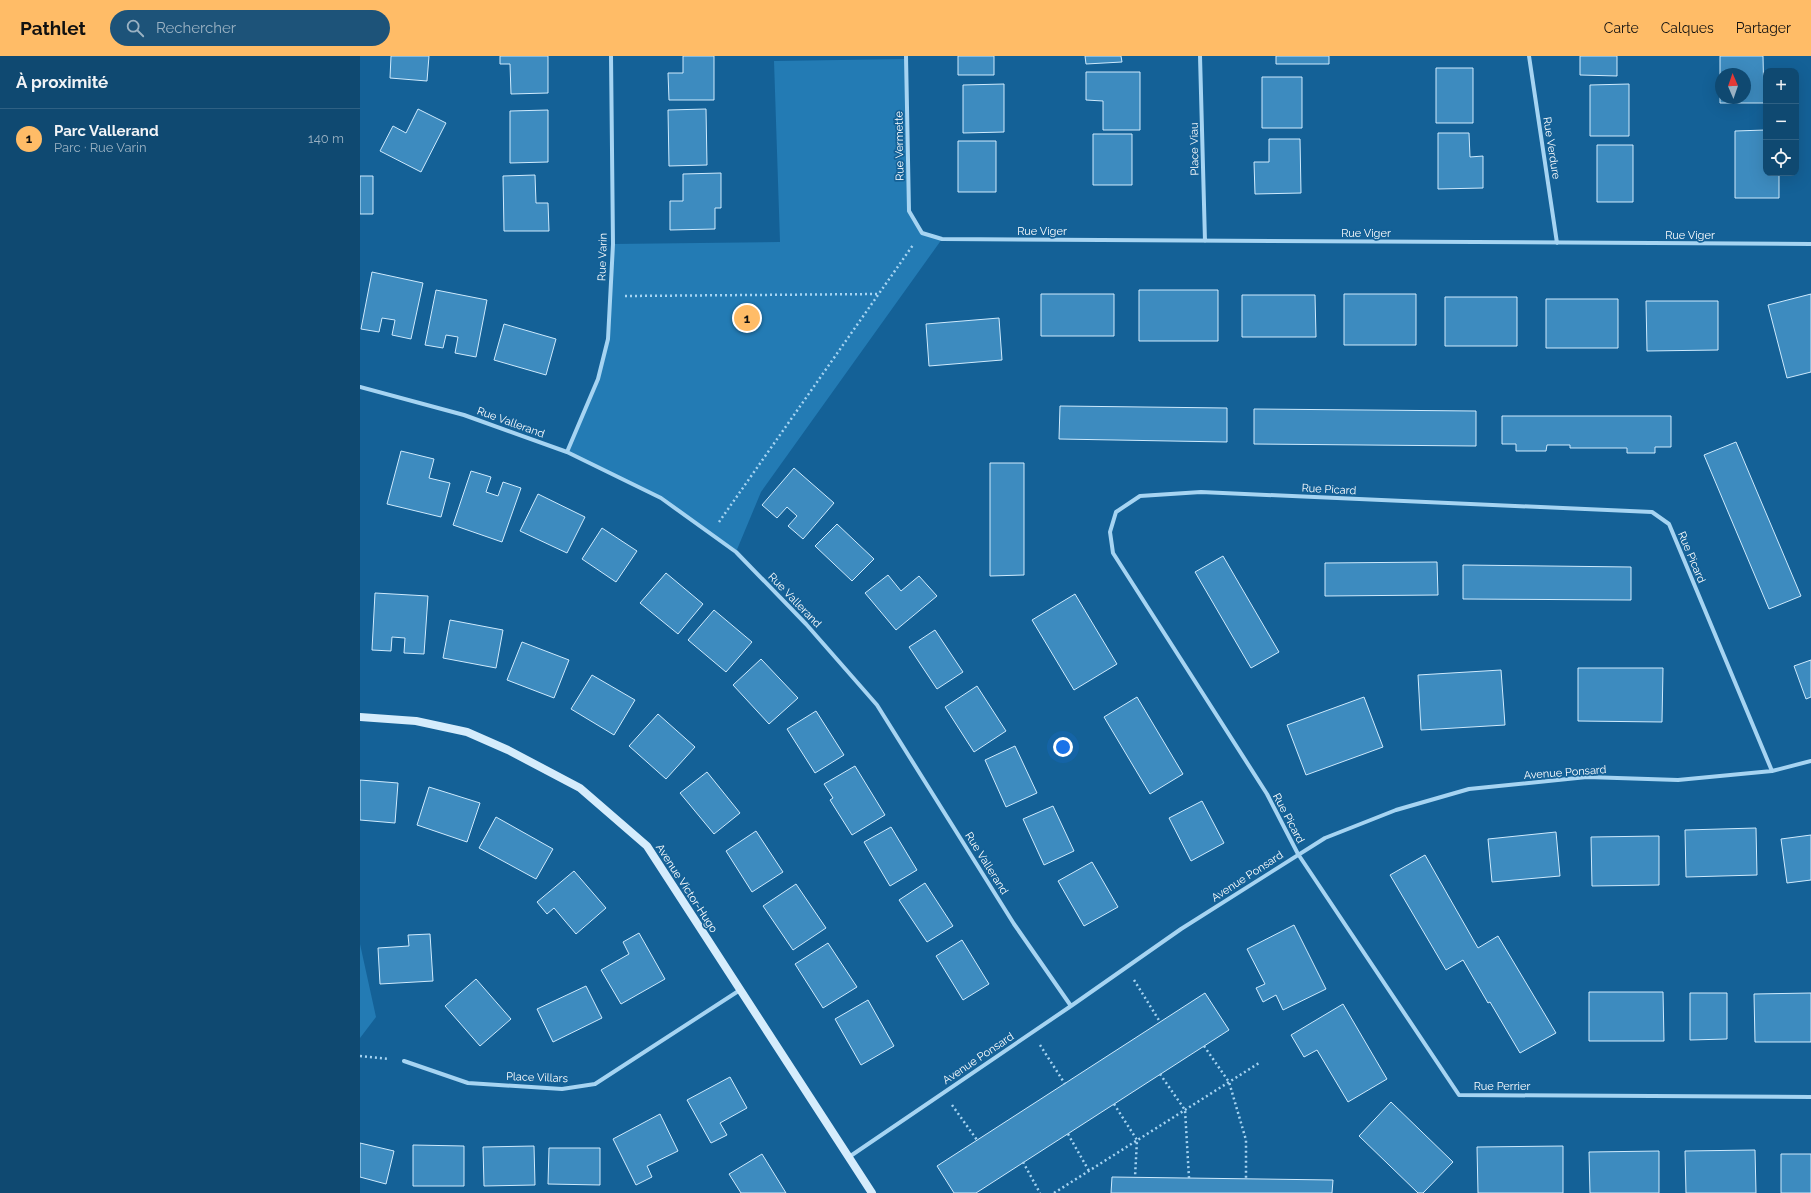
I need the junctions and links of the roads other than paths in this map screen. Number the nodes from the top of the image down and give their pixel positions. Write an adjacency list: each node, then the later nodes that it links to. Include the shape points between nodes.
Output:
1 (611, 56): 10 (street, Rue Varin, via 613,244 608,339 598,379)
2 (906, 56): 5 (street, Rue Vermette, via 909,211)
3 (1200, 56): 6 (street, Place Viau)
4 (1529, 56): 7 (street, Rue Verdure)
5 (922, 233): 6 (street, Rue Viger, via 942,239)
6 (1205, 241): 7 (street, Rue Viger)
7 (1557, 243): 8 (street, Rue Viger)
8 (1811, 244)
9 (360, 387): 10 (street, Rue Vallerand, via 464,415)
10 (567, 452): 16 (street, Rue Vallerand, via 661,498 711,533 736,552 796,613 877,705 1014,924)
11 (360, 717): 15 (street, Avenue Victor-Hugo, via 416,721 467,732 508,750 580,788 648,846)
12 (1811, 761): 13 (street, Avenue Ponsard)
13 (1772, 771): 14 (street, Avenue Ponsard, via 1678,780 1587,778 1469,789 1396,810 1325,838); 14 (street, Rue Picard, via 1669,524 1652,512 1201,492 1140,496 1116,512 1110,532 1113,553 1267,794)
14 (1298, 854): 16 (street, Avenue Ponsard, via 1180,929); 18 (street, Rue Perrier, via 1459,1095)
15 (741, 990): 17 (street, Place Villars, via 595,1084 562,1089 468,1083); 19 (street, Avenue Victor-Hugo)
16 (1071, 1006): 19 (street, Avenue Ponsard)
17 (404, 1061)
18 (1811, 1097)
19 (848, 1157): 20 (street, Avenue Victor-Hugo)
20 (872, 1193)

